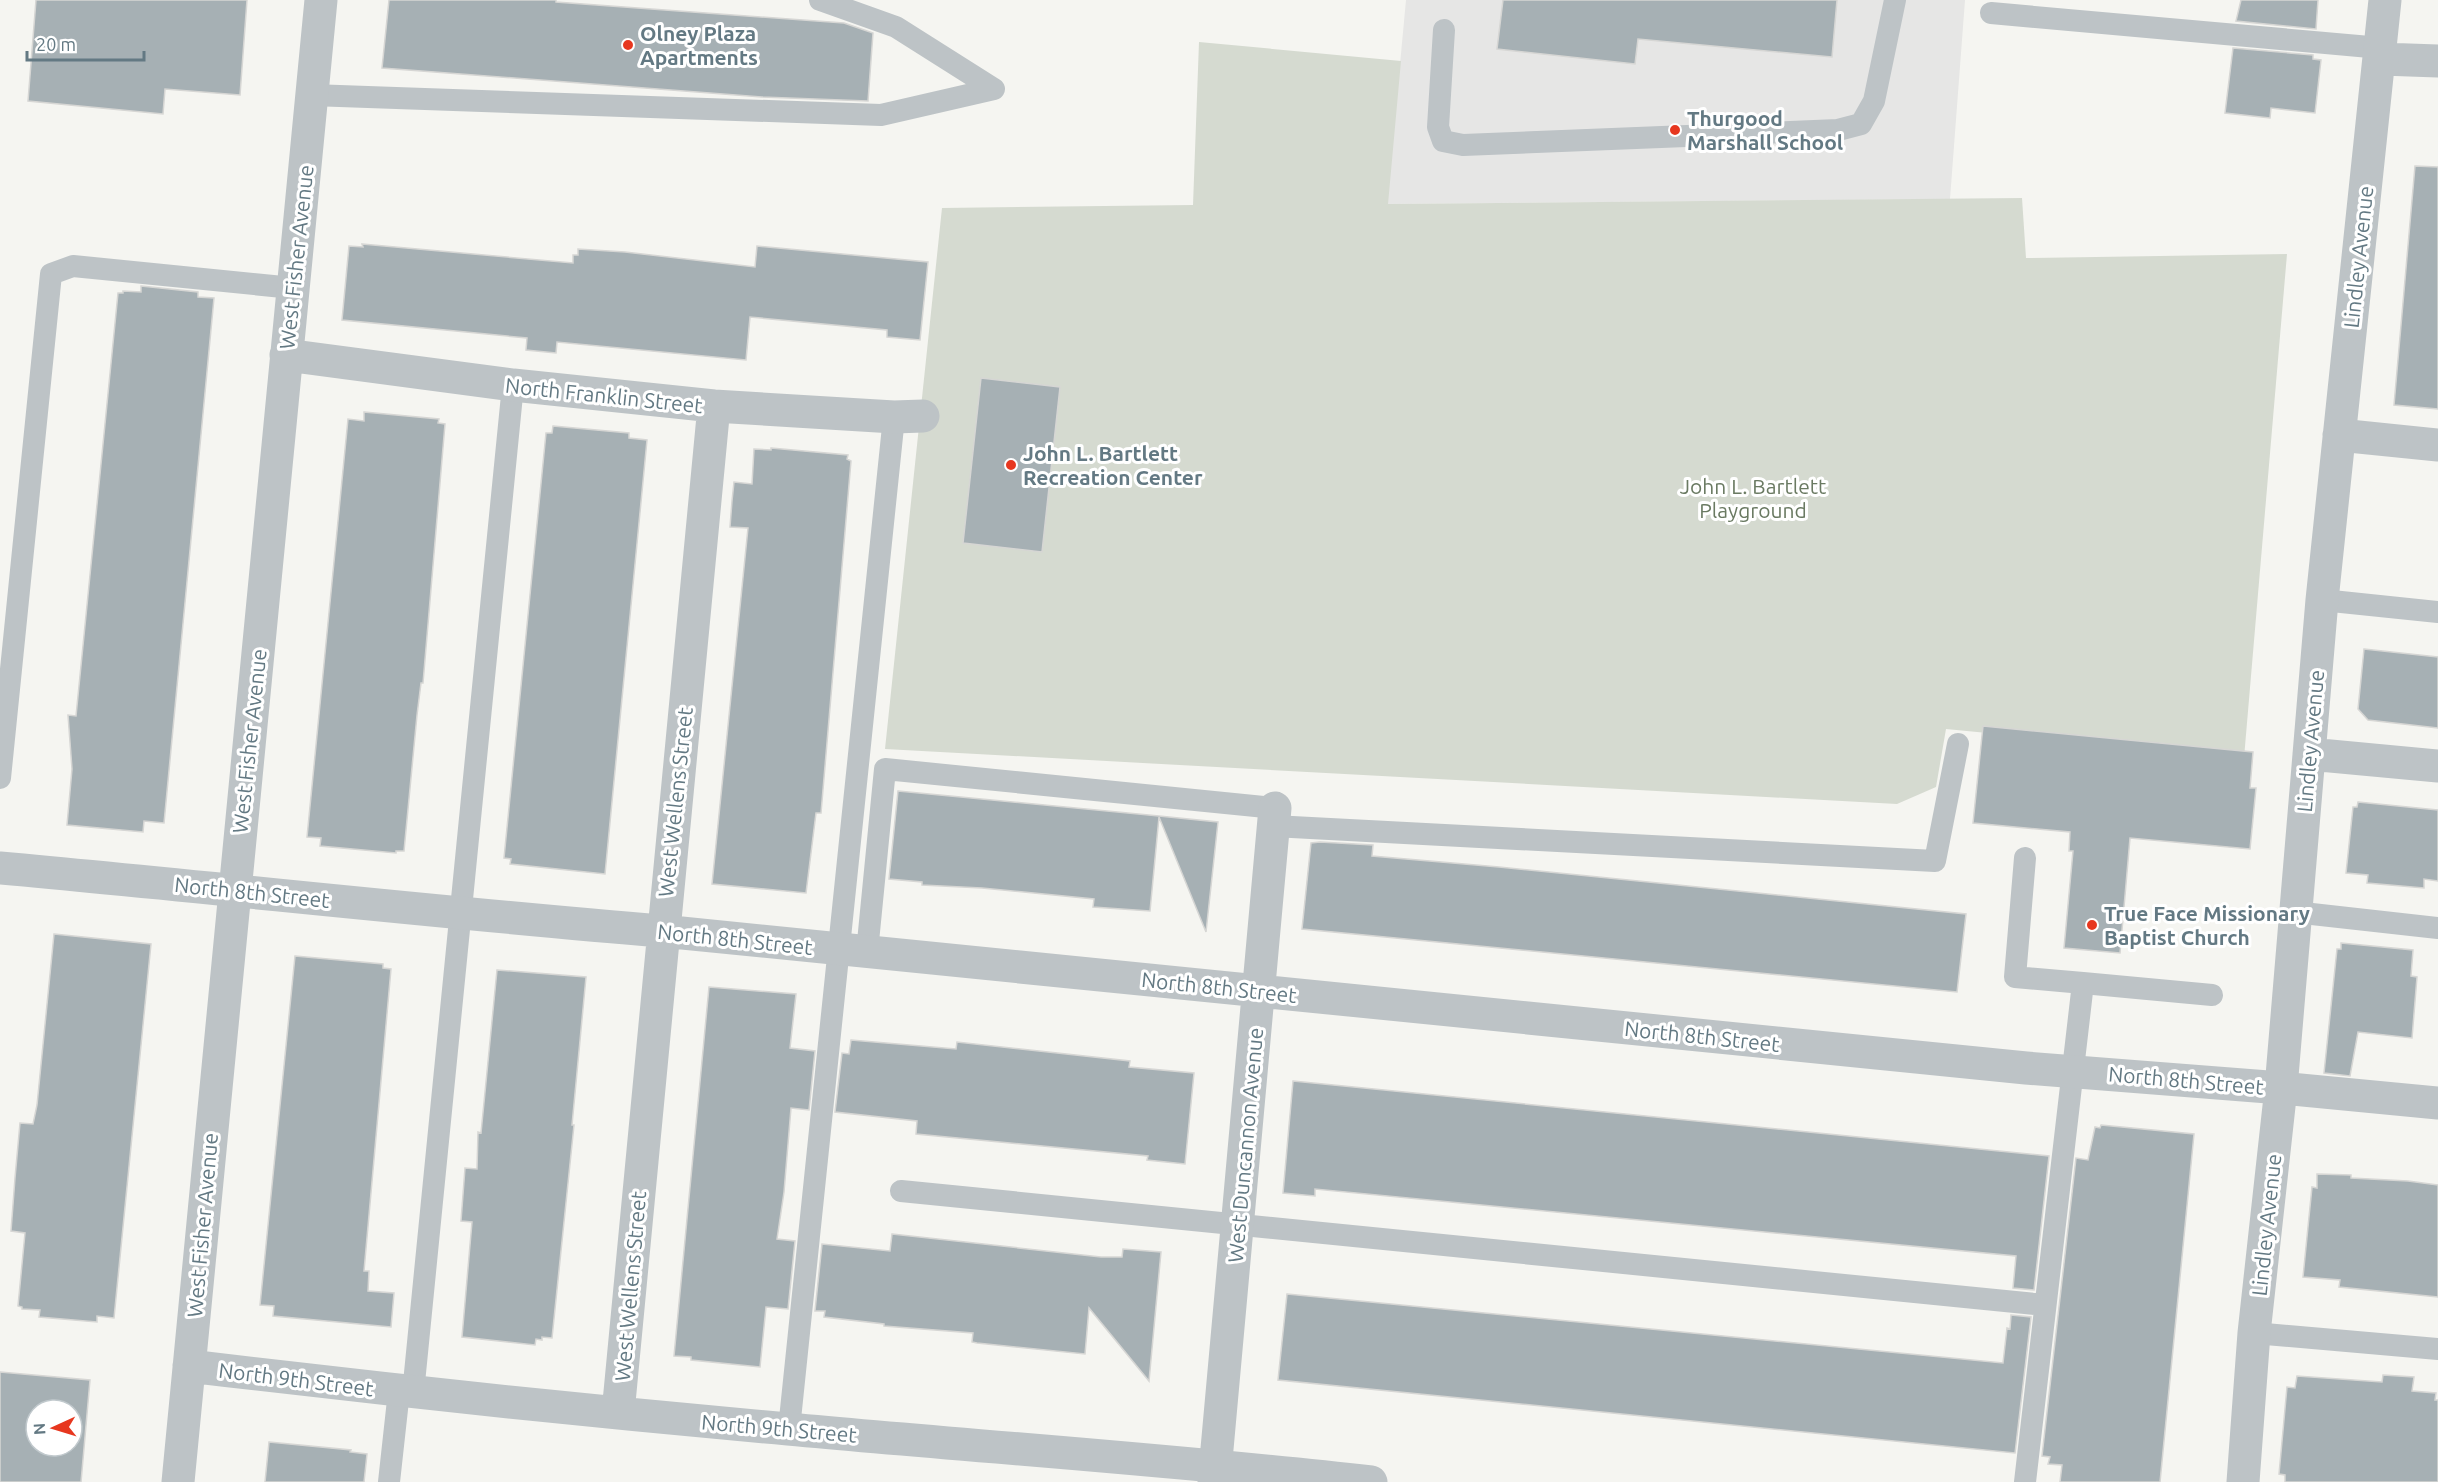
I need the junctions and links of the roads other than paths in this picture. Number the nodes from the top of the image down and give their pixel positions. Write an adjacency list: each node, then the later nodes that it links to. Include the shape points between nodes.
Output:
1 (321, 0): 9 (street, West Fisher Avenue)
2 (820, 0): 9 (lane, via 896,27 994,89 881,116)
3 (1895, 0): 6 (lane, via 1874,101 1861,124 1838,130 1463,145 1443,141 1438,127)
4 (2385, 0): 7 (street, Lindley Avenue)
5 (1991, 13): 7 (lane)
6 (1444, 30)
7 (2381, 53): 8 (street); 15 (street, Lindley Avenue)
8 (2438, 61)
9 (311, 95): 10 (street, West Fisher Avenue)
10 (293, 288): 11 (street, West Fisher Avenue); 22 (lane, via 73,266 51,274)
11 (286, 355): 12 (street, North Franklin Street); 26 (street, West Fisher Avenue)
12 (513, 385): 13 (street, North Franklin Street); 28 (lane)
13 (714, 406): 14 (street, North Franklin Street); 30 (street, West Wellens Street)
14 (909, 416): 31 (lane)
15 (2339, 435): 16 (street); 17 (street, Lindley Avenue)
16 (2438, 445)
17 (2322, 600): 18 (lane); 20 (street, Lindley Avenue)
18 (2438, 612)
19 (1958, 744): 23 (lane, via 1935,861)
20 (2309, 754): 21 (street); 27 (street, Lindley Avenue)
21 (2438, 766)
22 (0, 778)
23 (1274, 817): 31 (lane, via 885,769); 33 (street, West Duncannon Avenue)
24 (2025, 858): 32 (lane, via 2015,977)
25 (0, 868): 26 (street, North 8th Street)
26 (235, 890): 28 (street, North 8th Street); 43 (street, West Fisher Avenue)
27 (2294, 912): 29 (lane); 36 (street, Lindley Avenue)
28 (460, 914): 30 (street, North 8th Street); 44 (lane)
29 (2438, 928)
30 (662, 931): 31 (street, North 8th Street); 45 (street, West Wellens Street)
31 (853, 951): 33 (street, North 8th Street); 46 (lane)
32 (2083, 983): 34 (lane); 35 (lane)
33 (1258, 991): 35 (street, North 8th Street); 39 (street, West Duncannon Avenue)
34 (2212, 994)
35 (2072, 1071): 36 (street, North 8th Street); 40 (lane)
36 (2281, 1088): 37 (street, North 8th Street); 41 (street, Lindley Avenue)
37 (2438, 1103)
38 (901, 1191): 39 (lane)
39 (1238, 1225): 40 (lane); 47 (street, West Duncannon Avenue)
40 (2045, 1305): 51 (lane)
41 (2254, 1333): 42 (lane); 52 (street, Lindley Avenue)
42 (2438, 1349)
43 (189, 1366): 44 (street, North 9th Street); 48 (street, West Fisher Avenue)
44 (406, 1392): 45 (street, North 9th Street); 49 (lane)
45 (618, 1413): 46 (street, North 9th Street)
46 (789, 1429): 47 (street, North 9th Street)
47 (1215, 1473): 50 (street, North 9th Street)
48 (178, 1482)
49 (389, 1482)
50 (1371, 1482)
51 (2025, 1482)
52 (2243, 1482)

